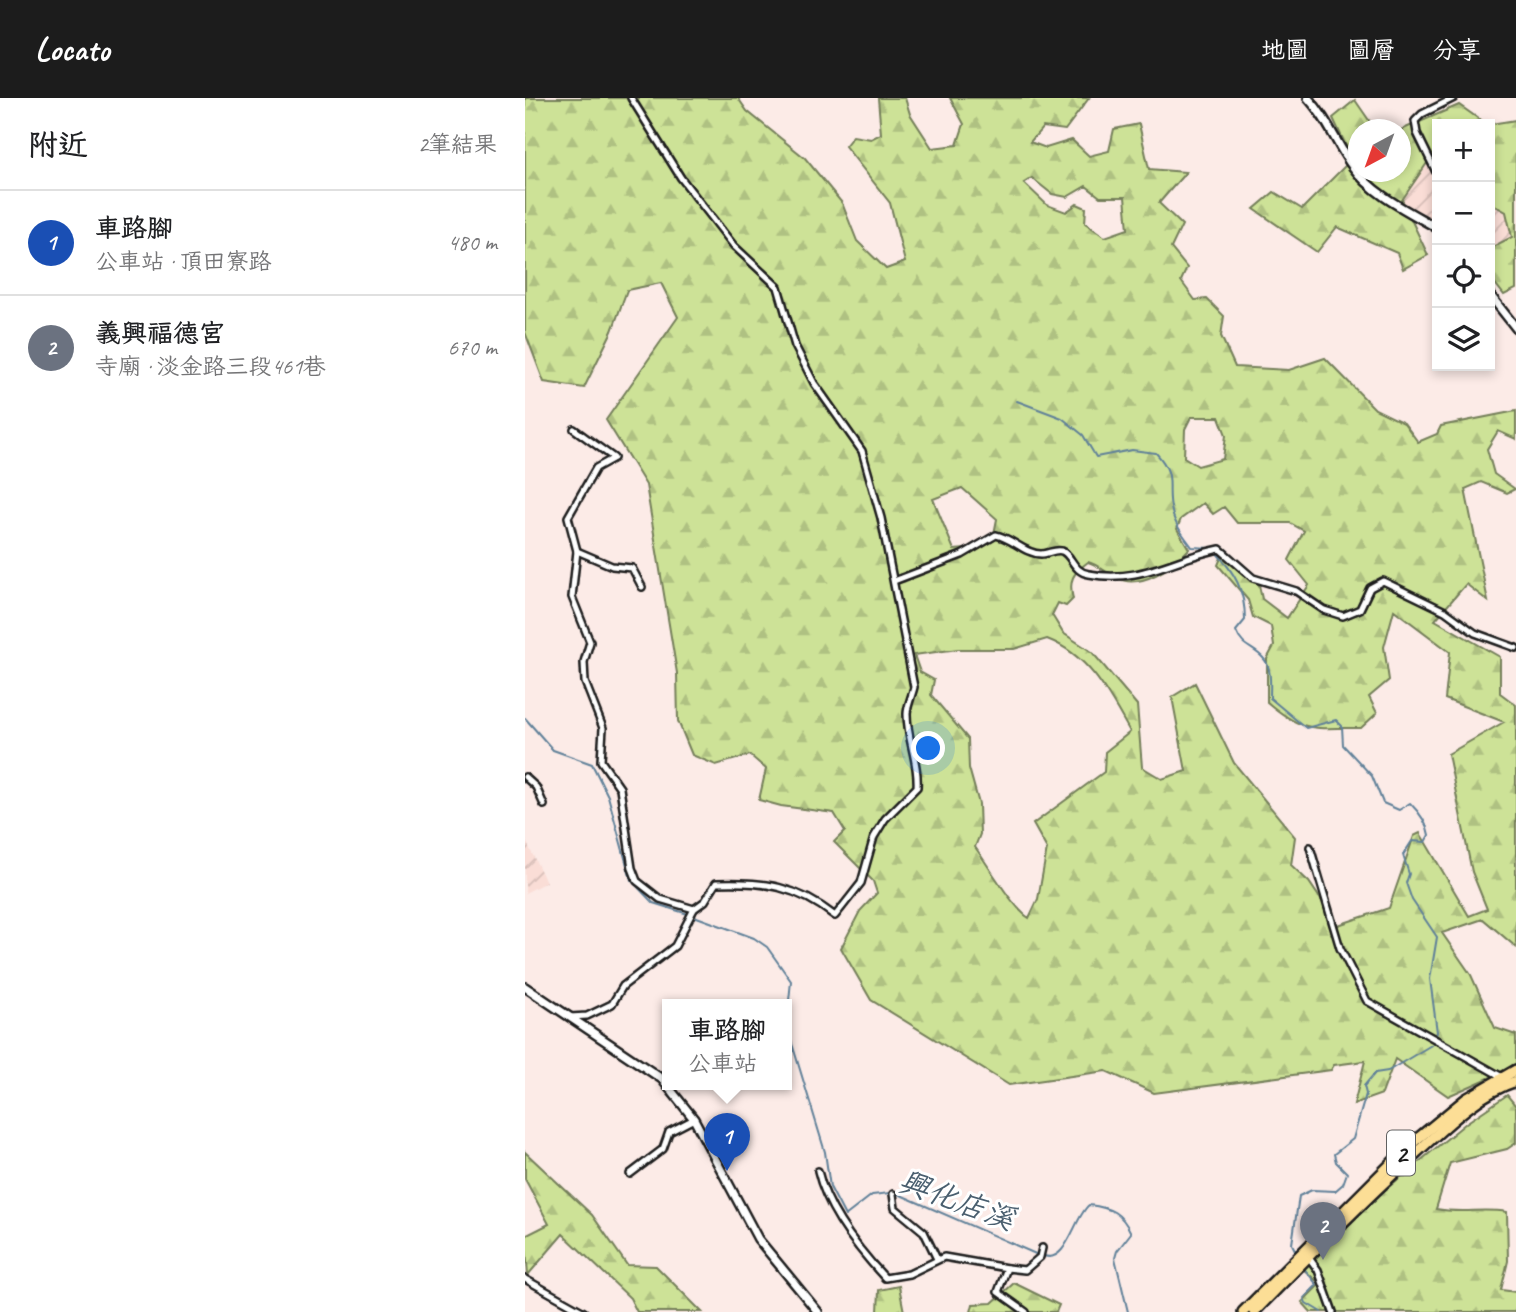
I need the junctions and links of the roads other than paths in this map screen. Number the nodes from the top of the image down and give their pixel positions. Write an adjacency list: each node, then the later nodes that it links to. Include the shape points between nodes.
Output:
1 (631, 98): 10 (street, via 681,178 734,246 778,287 795,346 814,383 862,451)
2 (1308, 98): 5 (street, via 1355,170 1388,199)
3 (1454, 98): 4 (street, via 1415,121)
4 (1432, 164)
5 (1432, 225)
6 (1495, 301): 7 (street)
7 (1516, 328)
8 (574, 429): 9 (street, via 614,458 596,468 568,517)
9 (577, 551): 11 (street, via 613,566 632,568); 16 (street, via 572,597 590,642 585,682 603,728 601,761 620,788 632,868 637,881 660,899)
10 (894, 581): 12 (street, via 962,555 996,535 1030,552 1059,550 1087,574 1137,576 1185,556 1220,549 1253,578 1296,591 1324,610 1352,614 1360,609 1370,587 1383,581 1445,611 1475,633); 16 (street, via 914,687 907,712 911,748 919,768 918,787 880,828 861,883 835,916 811,897 787,887 735,882 716,883)
11 (642, 587)
12 (1516, 648)
13 (525, 777): 14 (street)
14 (544, 805)
15 (1310, 847): 21 (street, via 1340,947 1367,1001)
16 (694, 909): 18 (street, via 675,946 623,986 612,1004 587,1016)
17 (525, 987): 18 (street)
18 (567, 1017): 20 (street)
19 (1516, 1070): 21 (main road, 2)
20 (662, 1079)
21 (1508, 1080): 29 (main road, 2, via 1466,1098 1410,1145)
22 (671, 1090): 23 (street)
23 (694, 1119): 25 (street, via 669,1132 663,1149); 33 (street, via 758,1240)
24 (818, 1171): 28 (street, via 821,1184 861,1251 885,1278 909,1274)
25 (631, 1174)
26 (893, 1194): 28 (street, via 895,1208 924,1232)
27 (1042, 1248): 30 (street, via 1025,1270)
28 (937, 1259): 30 (street)
29 (1301, 1259): 35 (main road, 2); 36 (main road, 2); 37 (street, via 1318,1269)
30 (1007, 1268): 34 (street, via 998,1292)
31 (525, 1279): 32 (street)
32 (584, 1312)
33 (818, 1312)
34 (1026, 1312)
35 (1243, 1312)
36 (1254, 1312)
37 (1333, 1312)

